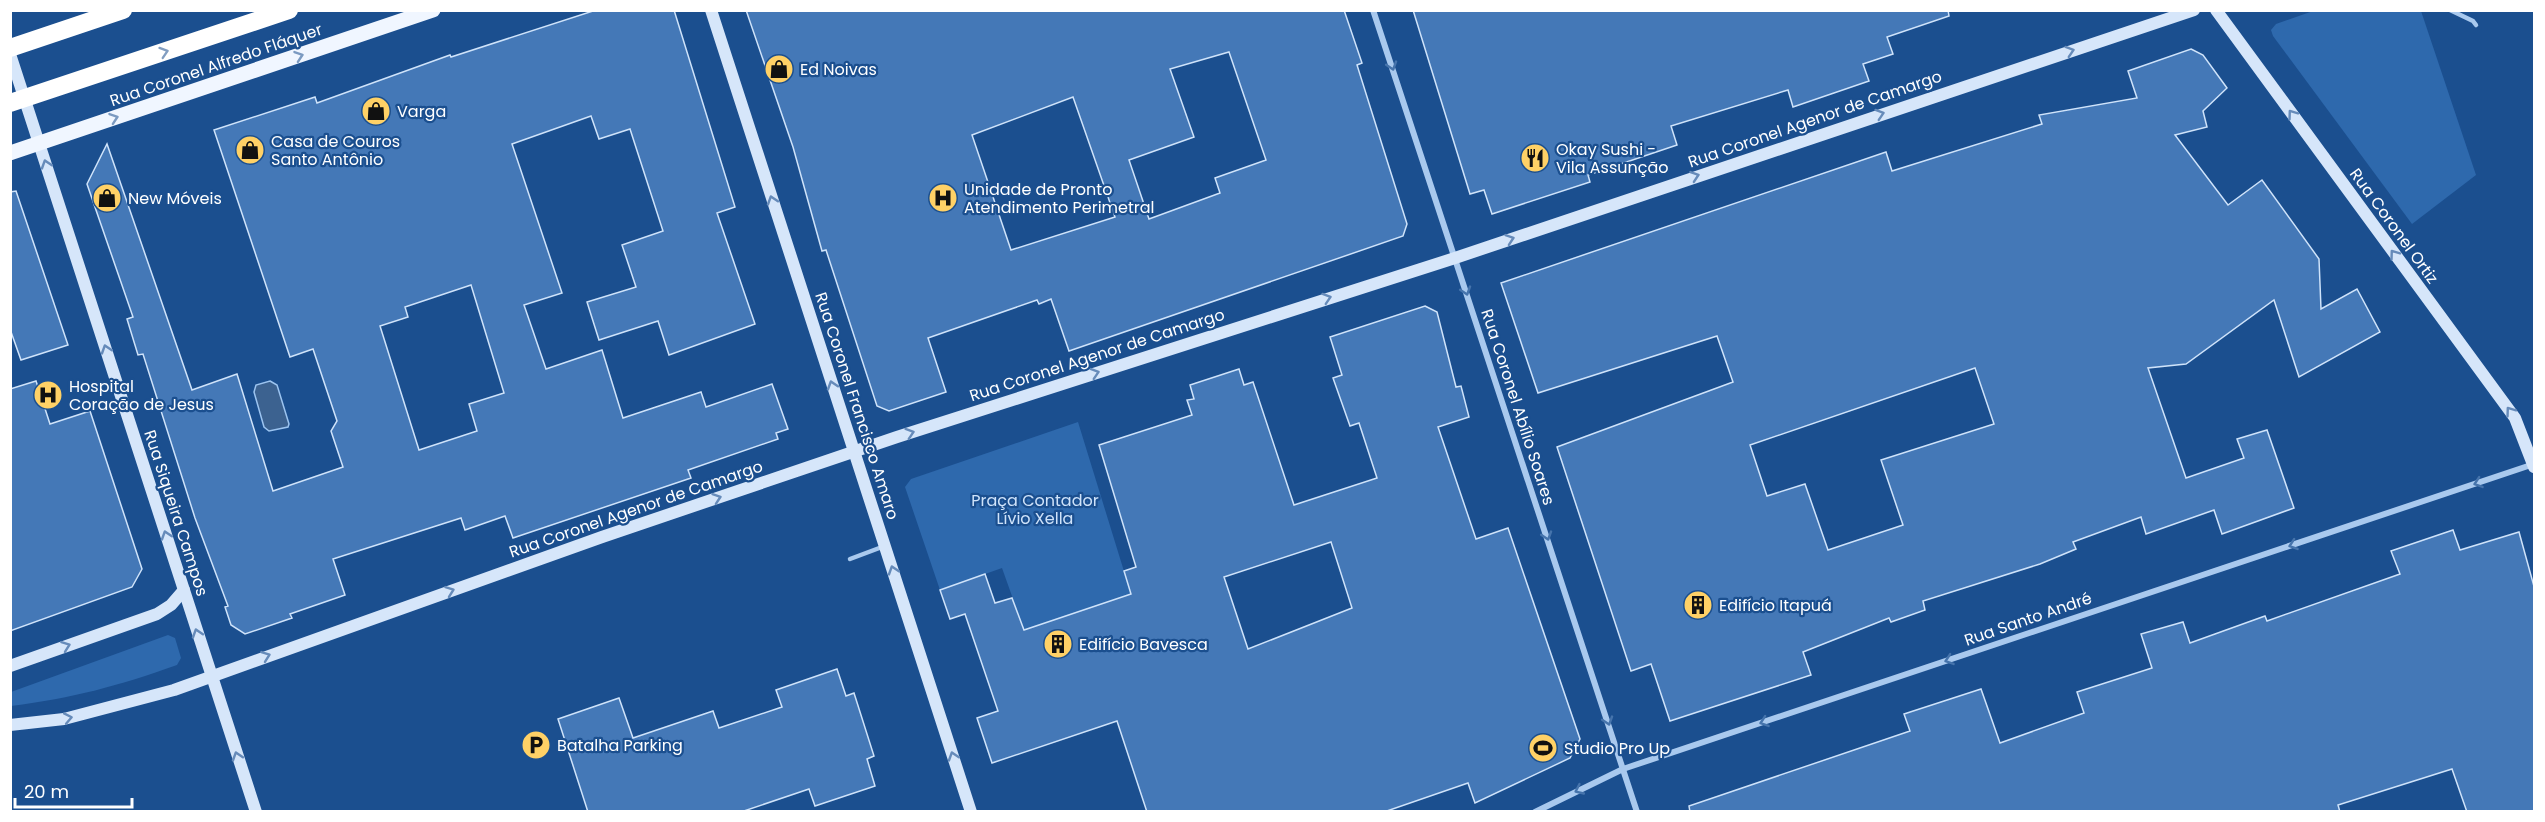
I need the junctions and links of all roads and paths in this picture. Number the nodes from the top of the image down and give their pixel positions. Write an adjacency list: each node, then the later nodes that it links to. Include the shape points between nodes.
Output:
1 (123, 10): 10 (highway)
2 (289, 10): 12 (highway, one-way to 2)
3 (433, 10): 13 (main road, Rua Coronel Alfredo Fláquer, one-way to 3)
4 (711, 10): 16 (street, Rua Coronel Francisco Amaro, one-way to 4)
5 (1374, 10): 15 (street, Rua Coronel Abílio Soares, one-way to 15)
6 (2194, 10): 15 (street, Rua Coronel Agenor de Camargo, one-way to 6)
7 (2216, 10): 17 (street, Rua Coronel Ortiz, one-way to 7, via 2515,418)
8 (2450, 10): 9 (lane)
9 (2476, 25)
10 (10, 48)
11 (10, 54): 13 (street, Rua Siqueira Campos)
12 (10, 103)
13 (39, 143): 14 (main road, Rua Coronel Alfredo Fláquer); 20 (street, Rua Siqueira Campos, one-way to 13)
14 (10, 153)
15 (1455, 258): 16 (street, Rua Coronel Agenor de Camargo, one-way to 15); 24 (street, Rua Coronel Abílio Soares, one-way to 24)
16 (854, 452): 18 (street, Rua Coronel Francisco Amaro); 22 (street, Rua Coronel Agenor de Camargo, one-way to 16)
17 (2534, 465): 24 (street, Rua Santo André, one-way to 24)
18 (885, 546): 19 (lane); 26 (street, Rua Coronel Francisco Amaro, one-way to 18)
19 (850, 559)
20 (184, 590): 21 (street, one-way to 20, via 157,614); 22 (street, Rua Siqueira Campos, one-way to 20)
21 (10, 666)
22 (211, 676): 23 (street, Rua Coronel Agenor de Camargo, one-way to 22, via 112,708); 25 (street, Rua Siqueira Campos, one-way to 22)
23 (10, 725)
24 (1623, 769): 27 (street, Rua Santo André, one-way to 27); 28 (street, Rua Coronel Abílio Soares)
25 (256, 812)
26 (971, 812)
27 (1535, 812)
28 (1637, 812)

